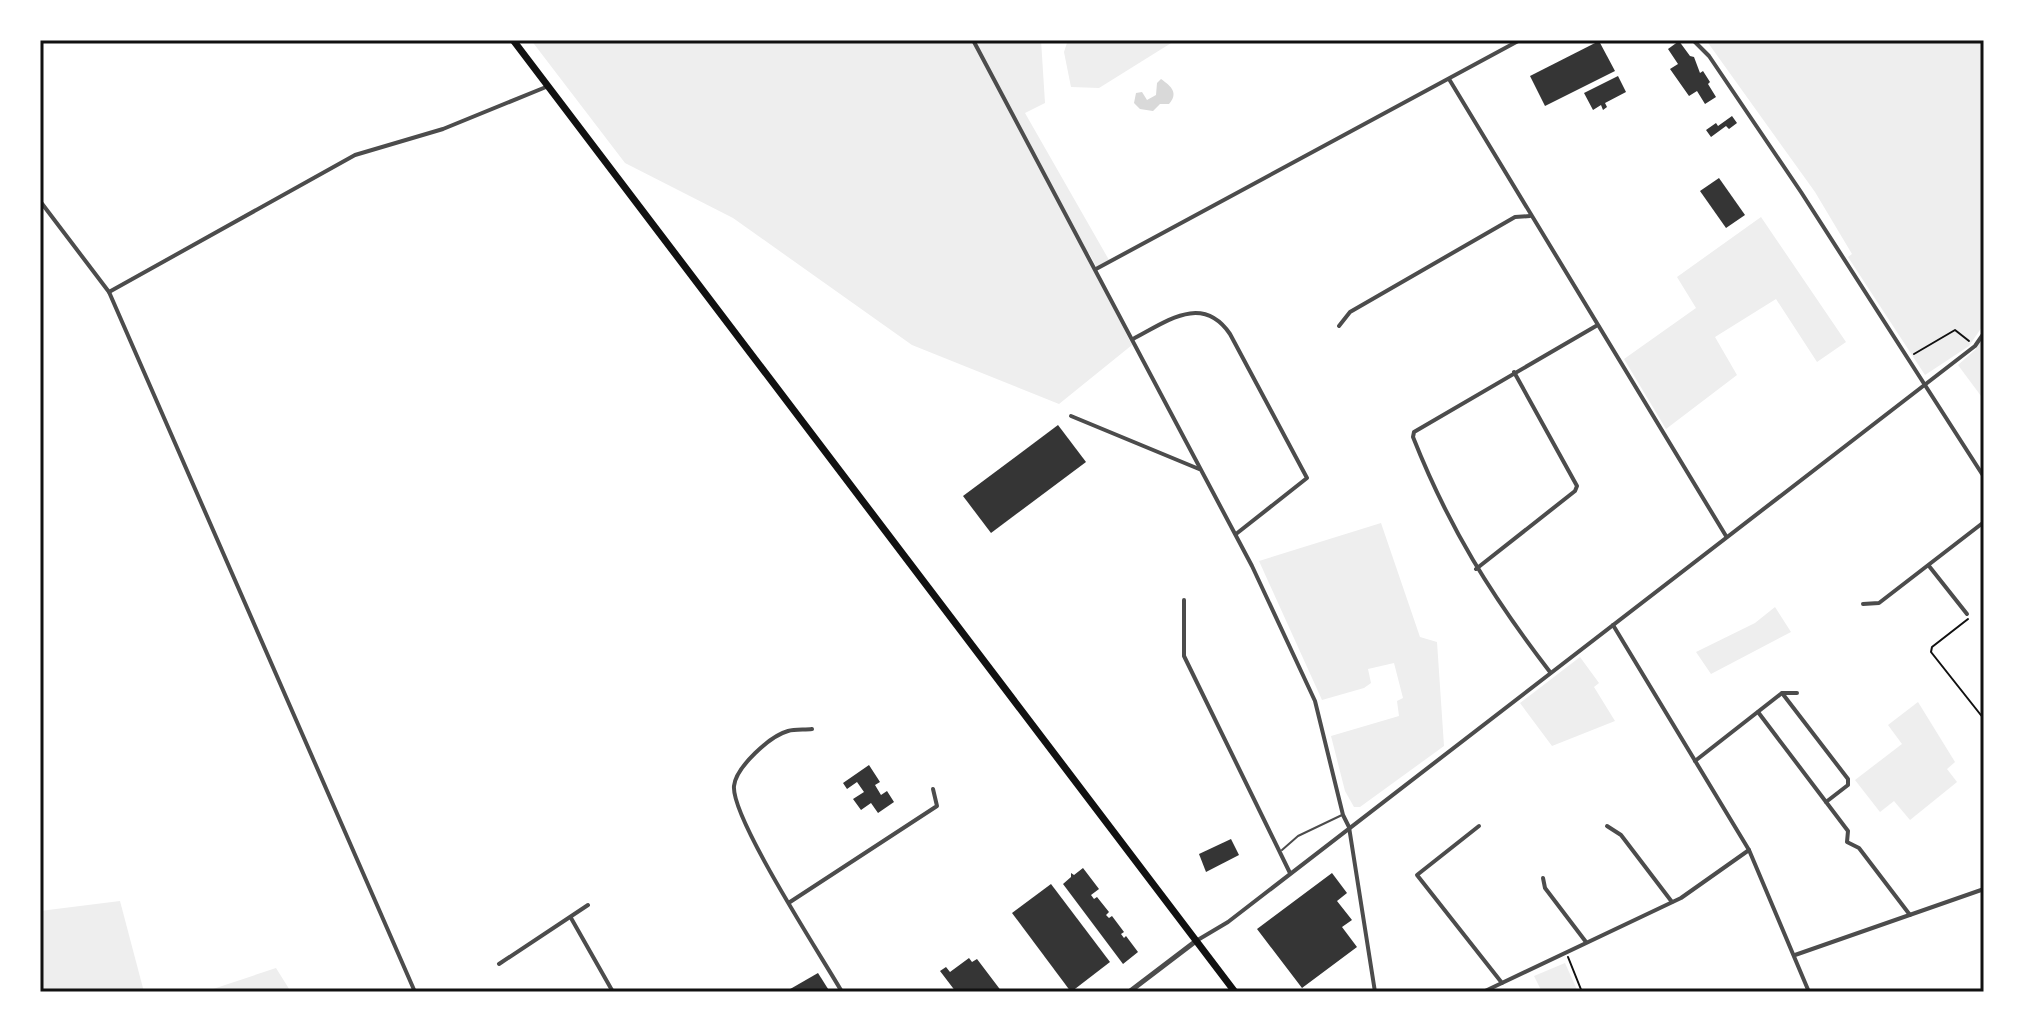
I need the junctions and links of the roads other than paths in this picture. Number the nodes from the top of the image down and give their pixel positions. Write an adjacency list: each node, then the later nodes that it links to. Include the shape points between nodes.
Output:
1 (513, 40): 6 (main road)
2 (973, 40): 9 (street)
3 (1520, 40): 5 (street)
4 (1693, 40): 16 (street, via 1709,56)
5 (1449, 79): 8 (street); 9 (street)
6 (548, 86): 10 (street, via 443,129 355,155); 51 (main road)
7 (40, 201): 10 (street)
8 (1530, 216): 11 (street, via 1515,217 1350,312); 12 (street)
9 (1096, 269): 14 (street)
10 (109, 292): 56 (street)
11 (1339, 326)
12 (1596, 326): 15 (street); 22 (street)
13 (1984, 333): 16 (street, via 1975,346)
14 (1132, 339): 18 (street); 21 (street, via 1191,313 1214,317 1230,334 1307,478)
15 (1514, 372): 24 (street, via 1577,486); 24 (street, via 1413,437)
16 (1925, 383): 19 (street); 22 (street)
17 (1071, 416): 18 (street)
18 (1202, 470): 21 (street)
19 (1984, 477)
20 (1984, 522): 23 (street)
21 (1236, 534): 37 (street, via 1315,701)
22 (1726, 536): 28 (street)
23 (1929, 565): 26 (street, via 1879,603); 27 (street)
24 (1476, 569): 29 (street)
25 (1184, 600): 42 (street, via 1184,656)
26 (1863, 604)
27 (1967, 614)
28 (1612, 624): 29 (street); 34 (street)
29 (1550, 672): 40 (street)
30 (1782, 693): 31 (street); 32 (street); 36 (street, via 1848,779 1848,785)
31 (1797, 693)
32 (1758, 712): 34 (street); 36 (street)
33 (812, 729): 46 (street, via 786,731 747,760 734,788 755,843)
34 (1695, 761): 41 (street)
35 (933, 789): 46 (street, via 937,806)
36 (1826, 802): 49 (street, via 1848,831 1847,842 1859,848)
37 (1343, 815): 40 (street); 42 (lane, via 1298,836)
38 (1479, 826): 55 (street, via 1417,875)
39 (1607, 826): 47 (street, via 1621,835)
40 (1349, 827): 43 (street); 61 (street)
41 (1749, 850): 47 (street); 53 (street)
42 (1280, 851): 43 (street)
43 (1290, 873): 51 (street)
44 (1543, 878): 52 (street)
45 (1984, 889): 49 (street)
46 (790, 902): 58 (street)
47 (1672, 902): 52 (street)
48 (588, 905): 50 (street)
49 (1910, 915): 53 (street)
50 (571, 917): 54 (street); 57 (street)
51 (1196, 941): 59 (street); 60 (main road)
52 (1586, 942): 55 (street)
53 (1795, 955): 63 (street)
54 (499, 964)
55 (1502, 983): 62 (street)
56 (415, 992)
57 (613, 992)
58 (842, 992)
59 (1129, 992)
60 (1235, 992)
61 (1375, 992)
62 (1483, 992)
63 (1809, 992)

